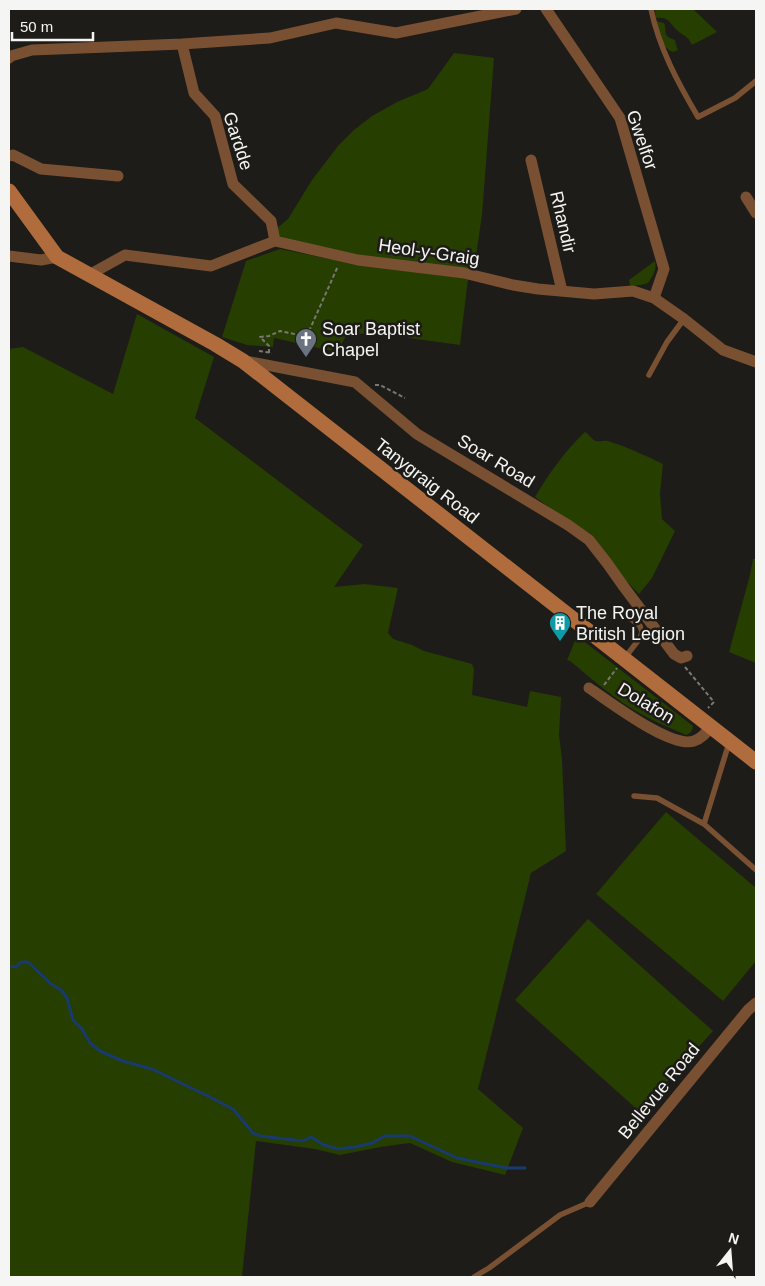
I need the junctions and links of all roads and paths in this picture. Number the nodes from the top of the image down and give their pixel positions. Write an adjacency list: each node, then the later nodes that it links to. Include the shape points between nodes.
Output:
1 (516, 9): 4 (street, via 396,33 336,24 270,38)
2 (546, 9): 19 (street, Gwelfor, via 620,118 664,269)
3 (651, 9): 6 (lane, via 655,30 698,117 735,98)
4 (182, 44): 5 (street, via 32,50); 13 (street, Gardde, via 194,93 215,116 233,184 271,221)
5 (9, 58)
6 (756, 81)
7 (9, 156): 9 (street, via 41,169)
8 (530, 160): 18 (street, Rhandir)
9 (118, 176)
10 (9, 191): 15 (main road)
11 (746, 197): 12 (street)
12 (756, 213)
13 (275, 241): 16 (street, Heol-y-Graig); 17 (street, via 211,266 125,255)
14 (9, 256): 15 (street, via 41,260)
15 (58, 257): 17 (main road, Tanygraig Road)
16 (358, 263): 18 (street, Heol-y-Graig, via 464,273); 21 (path, via 339,264 306,334 280,331 260,337 269,346)
17 (89, 275): 22 (main road, Tanygraig Road)
18 (562, 292): 19 (street, Heol-y-Graig, via 633,291)
19 (654, 298): 20 (street, Heol-y-Graig)
20 (684, 319): 23 (street, Heol-y-Graig, via 723,350); 24 (lane)
21 (269, 353)
22 (243, 361): 26 (street, Soar Road, via 356,382 418,434 568,525 589,540); 28 (main road, Tanygraig Road)
23 (756, 362)
24 (649, 375)
25 (632, 618): 28 (lane, via 642,632)
26 (674, 654): 27 (street, via 681,658); 30 (path, via 714,702)
27 (687, 656)
28 (624, 658): 29 (path); 31 (main road, Tanygraig Road)
29 (593, 691): 31 (street, Dolafon, via 653,730 680,742 697,740)
30 (704, 712)
31 (711, 727): 32 (main road, Tanygraig Road)
32 (729, 741): 33 (main road, Tanygraig Road); 35 (lane)
33 (756, 762)
34 (634, 796): 35 (lane, via 657,798)
35 (704, 824): 36 (lane)
36 (756, 870)
37 (756, 1003): 38 (street, Bellevue Road)
38 (590, 1202): 39 (lane, via 560,1215)
39 (474, 1277)

